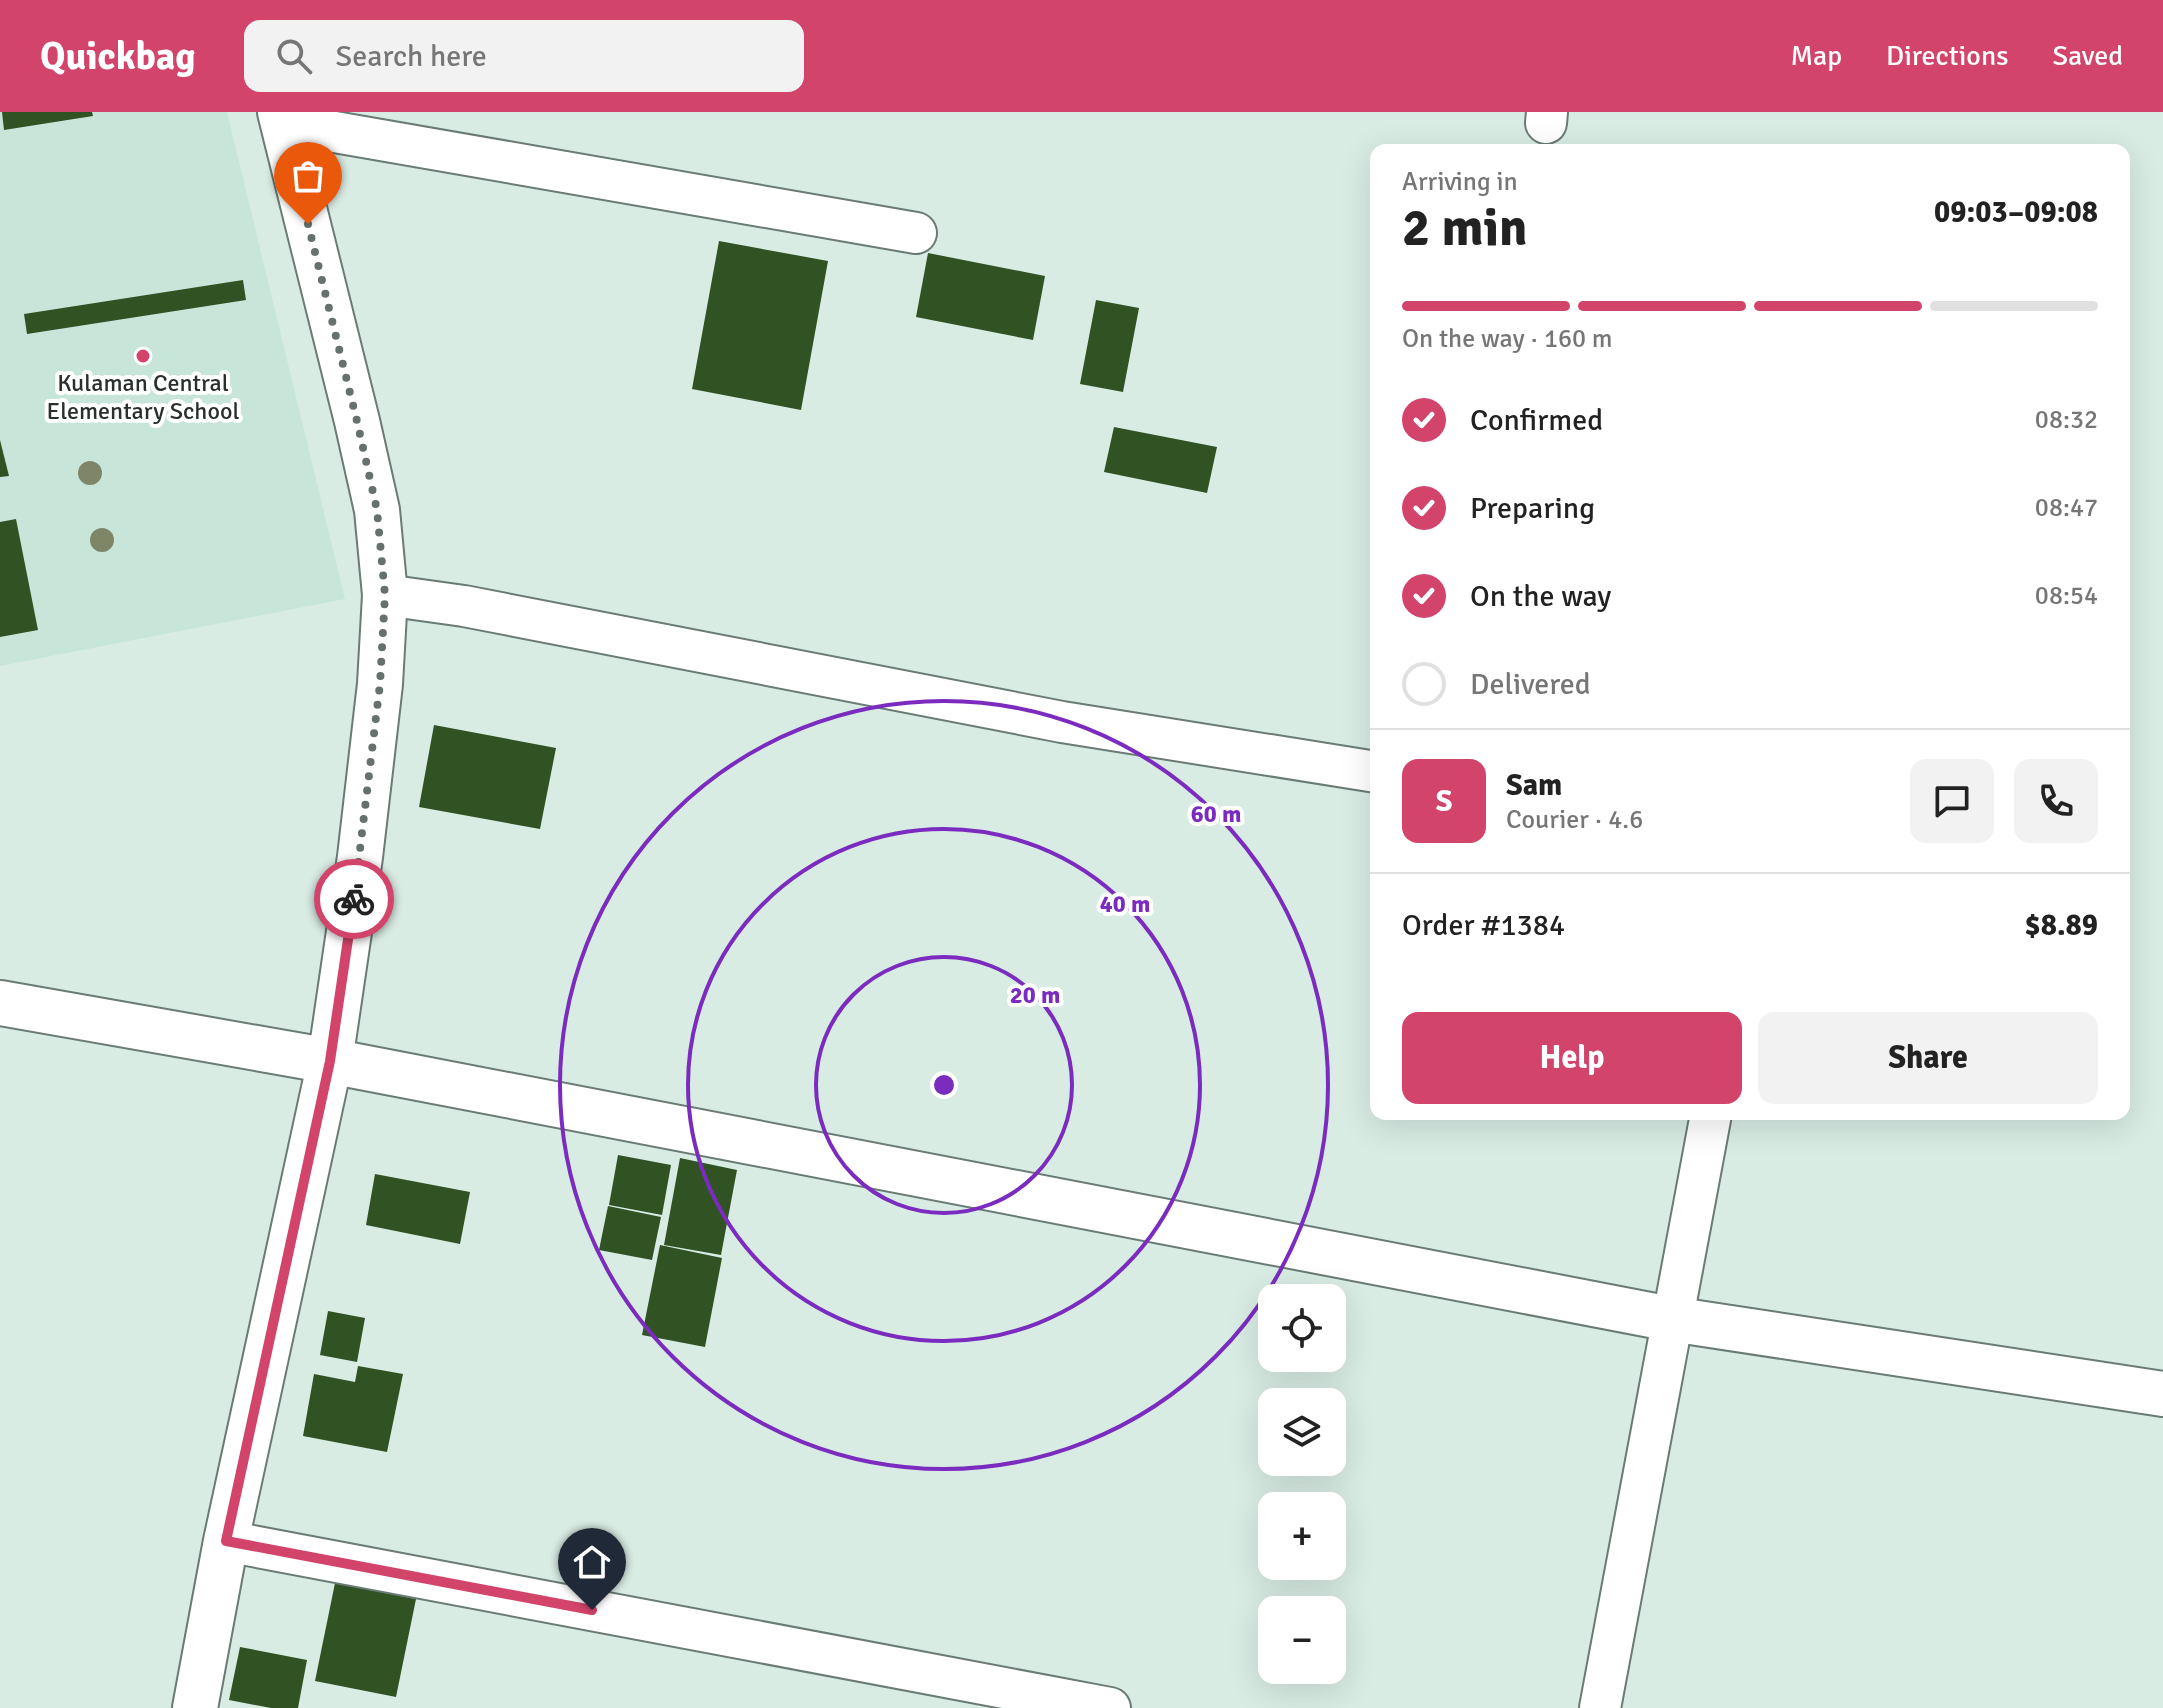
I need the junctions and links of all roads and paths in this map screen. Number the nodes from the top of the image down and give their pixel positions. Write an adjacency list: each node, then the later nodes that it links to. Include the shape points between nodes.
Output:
1 (282, 117): 2 (street); 3 (street, via 373,495)
2 (916, 233)
3 (385, 595): 4 (street, via 1062,722); 6 (street, via 360,857)
4 (1370, 771)
5 (0, 1003): 6 (street)
6 (330, 1061): 8 (street); 10 (street)
7 (1710, 1120): 8 (street)
8 (1671, 1319): 9 (street); 13 (street)
9 (2163, 1394)
10 (226, 1541): 11 (street); 12 (street)
11 (195, 1708)
12 (1110, 1708)
13 (1600, 1708)

